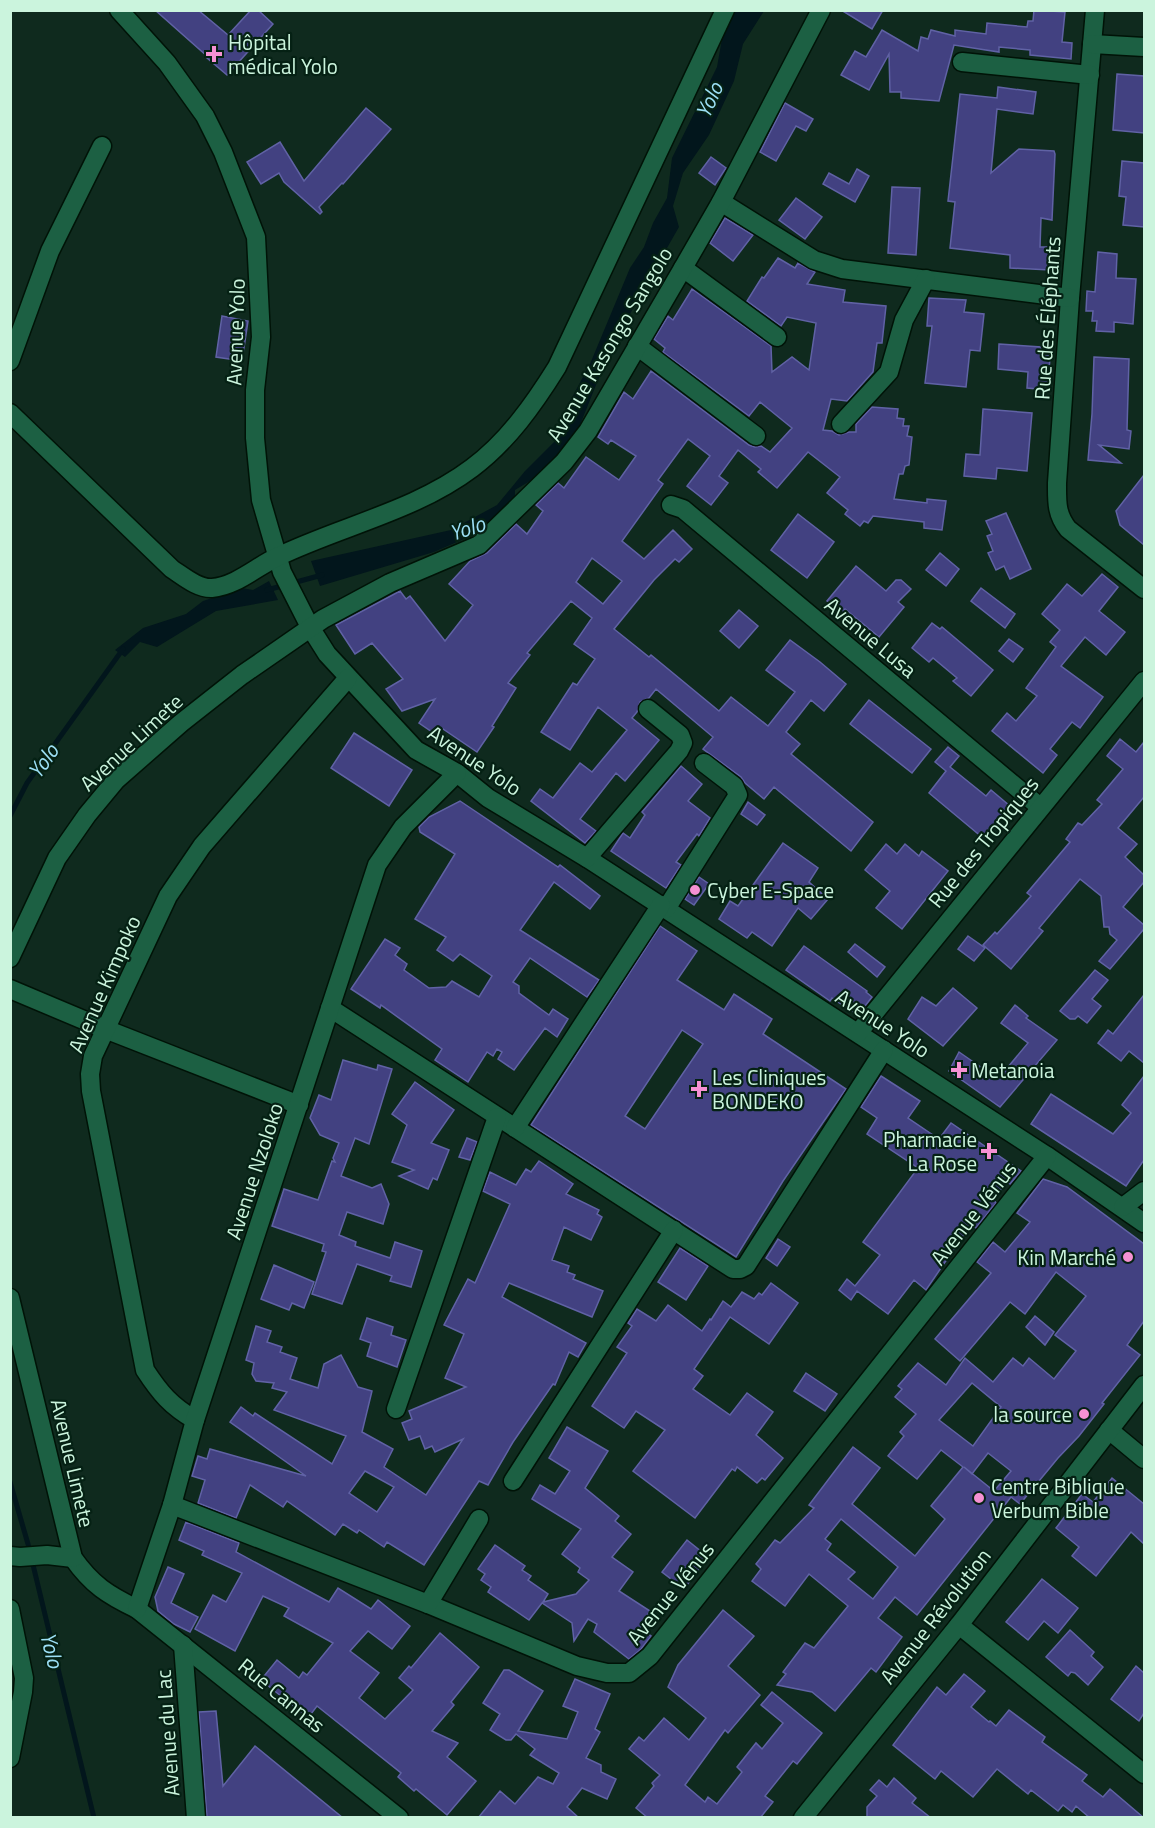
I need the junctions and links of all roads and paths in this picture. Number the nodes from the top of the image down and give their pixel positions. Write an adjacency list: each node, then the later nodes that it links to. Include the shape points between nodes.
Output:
1 (119, 10): 21 (street, Avenue Yolo, via 167,63 205,116 256,237 261,337 255,438 261,500)
2 (725, 10): 21 (street, via 557,367 534,404 474,467 443,488)
3 (821, 10): 10 (street, Avenue Kasongo Sangolo)
4 (1095, 10): 5 (street, Rue des Éléphants)
5 (1092, 44): 6 (street); 8 (street, Rue des Éléphants)
6 (1144, 47)
7 (962, 62): 8 (street)
8 (1090, 75): 13 (street, Rue des Éléphants)
9 (102, 146): 16 (street, via 50,251)
10 (721, 202): 11 (street, Avenue Kasongo Sangolo); 12 (street, via 814,260 842,269)
11 (683, 268): 14 (street); 15 (street, Avenue Kasongo Sangolo)
12 (926, 279): 13 (street); 18 (street, via 904,320 889,372)
13 (1070, 298): 22 (street, Rue des Éléphants, via 1057,509 1068,529)
14 (777, 337)
15 (637, 346): 19 (street); 23 (street, Avenue Kasongo Sangolo, via 564,462 479,545 390,583)
16 (10, 361)
17 (10, 413): 21 (street, via 172,569 193,583 208,588 224,586)
18 (841, 424)
19 (756, 436)
20 (670, 505): 29 (street, Avenue Lusa, via 683,509)
21 (280, 564): 23 (street, Avenue Yolo)
22 (1144, 589)
23 (310, 627): 24 (street, Avenue Yolo); 32 (street, Avenue Limete, via 181,723 116,780 57,858)
24 (348, 678): 28 (street, Avenue Yolo, via 416,750); 35 (street, Avenue Kimpoko, via 202,846 168,896)
25 (1144, 681): 29 (street, Rue des Tropiques)
26 (648, 709): 30 (street, via 680,735 680,751)
27 (704, 763): 31 (street, via 734,786 738,795)
28 (457, 773): 30 (street, Avenue Yolo, via 488,798); 34 (street, Avenue Nzoloko, via 403,827 377,865)
29 (1040, 807): 36 (street, Rue des Tropiques)
30 (587, 858): 31 (street, Avenue Yolo)
31 (663, 907): 36 (street, Avenue Yolo); 40 (street)
32 (10, 958)
33 (10, 989): 35 (street)
34 (330, 1008): 38 (street, Avenue Nzoloko); 39 (street)
35 (105, 1029): 38 (street); 49 (street, Avenue Kimpoko, via 93,1056 91,1091 145,1370 159,1392)
36 (858, 1033): 37 (street, Avenue Yolo)
37 (884, 1050): 41 (street, Avenue Yolo); 45 (street, via 746,1266 734,1269)
38 (299, 1105): 49 (street, Avenue Nzoloko)
39 (498, 1117): 40 (street); 48 (street)
40 (515, 1128): 45 (street)
41 (1047, 1156): 43 (street, Avenue Yolo); 57 (street, Avenue Vénus, via 650,1656 629,1673 577,1666)
42 (1144, 1191): 43 (street)
43 (1123, 1207): 44 (street, Avenue Yolo)
44 (1144, 1223)
45 (674, 1230): 52 (street)
46 (10, 1298): 56 (street, Avenue Limete)
47 (1144, 1385): 50 (street, Avenue Révolution)
48 (396, 1409)
49 (195, 1420): 53 (street, Avenue Nzoloko)
50 (1109, 1430): 51 (street); 60 (street, Avenue Révolution)
51 (1144, 1459)
52 (513, 1481)
53 (172, 1505): 57 (street, Avenue Vénus); 59 (street, Avenue Nzoloko)
54 (479, 1519): 57 (street)
55 (15, 1556): 56 (street)
56 (73, 1558): 59 (street, Avenue Limete, via 109,1596)
57 (428, 1604)
58 (10, 1609): 62 (street, via 24,1678)
59 (137, 1609): 61 (street, Rue Cannas)
60 (959, 1624): 63 (street); 64 (street, Avenue Révolution)
61 (183, 1645): 65 (street, Avenue du Lac); 66 (street, Rue Cannas)
62 (10, 1758)
63 (1144, 1774)
64 (804, 1817)
65 (196, 1818)
66 (399, 1818)

